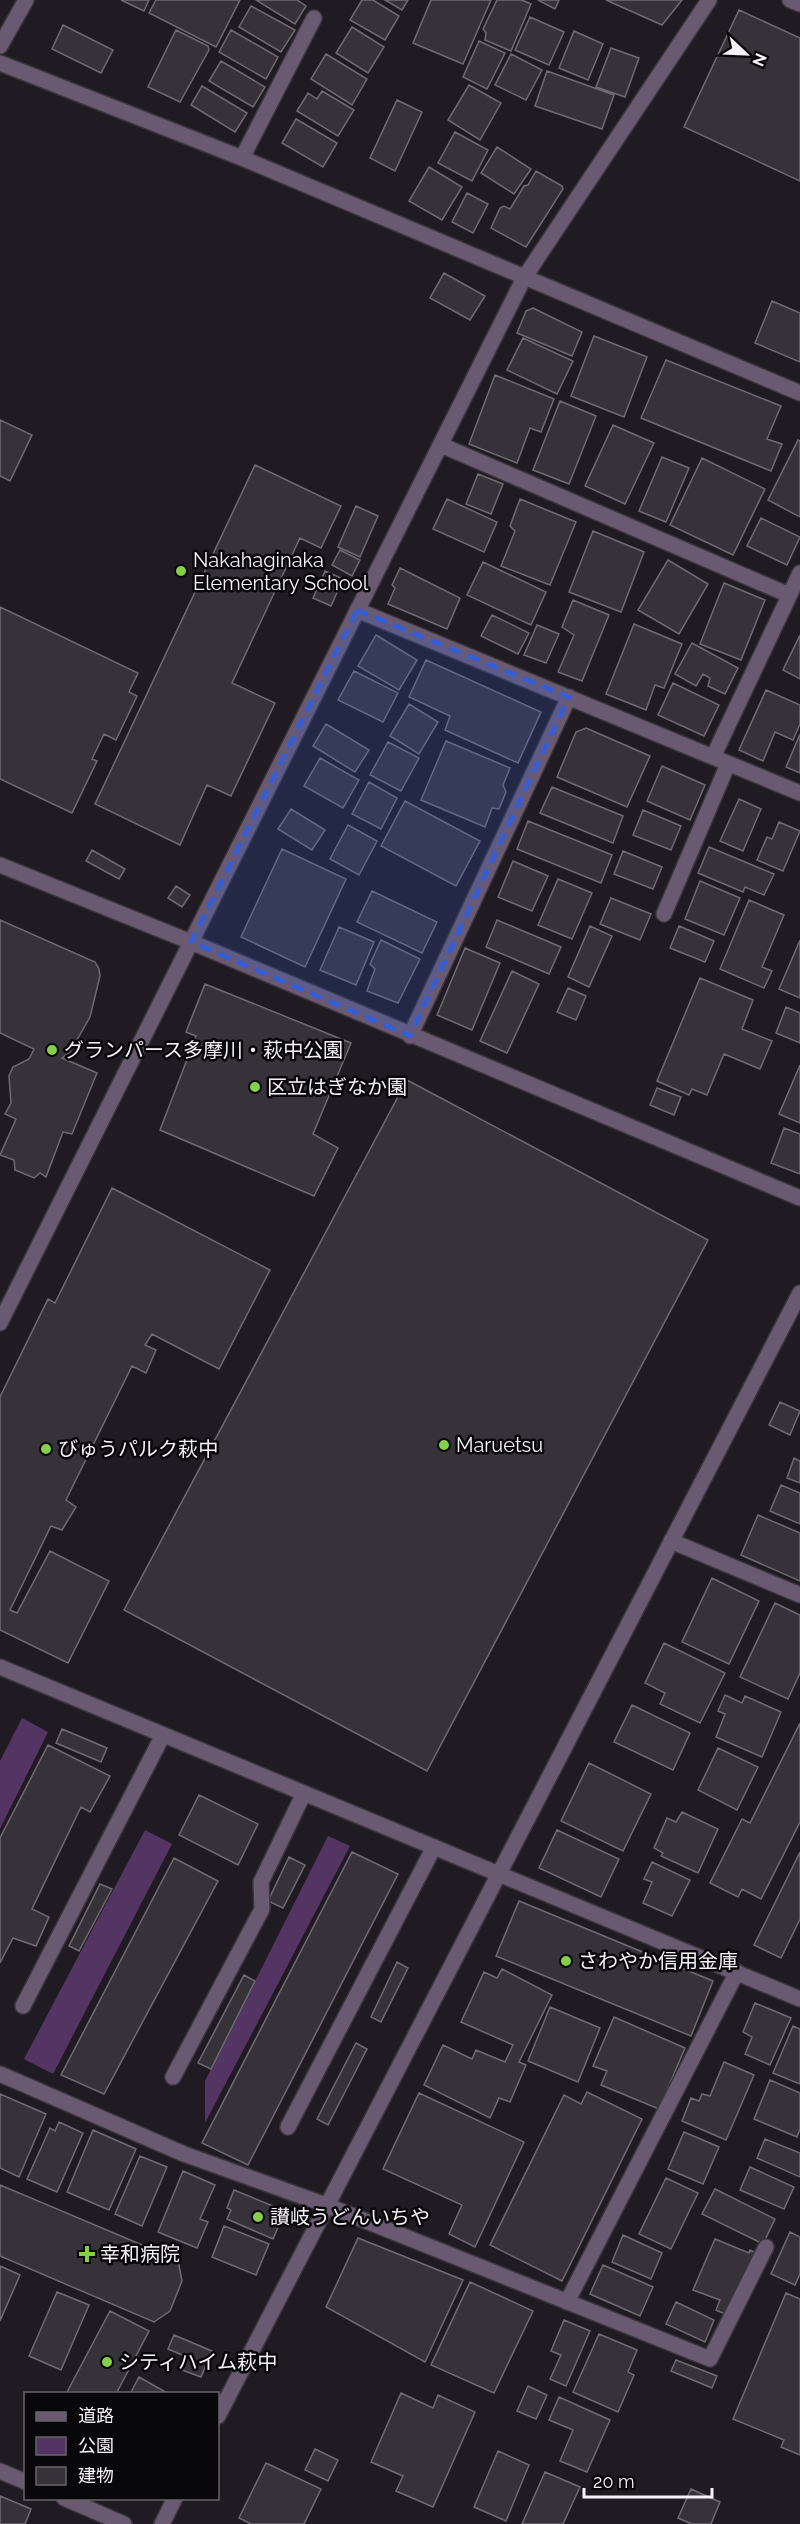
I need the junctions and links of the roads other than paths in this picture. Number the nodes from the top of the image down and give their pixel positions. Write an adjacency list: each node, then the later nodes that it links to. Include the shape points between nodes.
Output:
1 (26, 0): 6 (street)
2 (709, 0): 9 (street)
3 (790, 0): 4 (street)
4 (800, 4)
5 (314, 18): 8 (street)
6 (0, 46)
7 (0, 63): 8 (street)
8 (242, 158): 9 (street)
9 (524, 278): 10 (street); 11 (street)
10 (800, 393)
11 (441, 445): 13 (street); 14 (street)
12 (800, 573): 13 (street)
13 (789, 595): 16 (street)
14 (357, 610): 15 (street); 21 (street)
15 (569, 697): 16 (street); 22 (street)
16 (714, 758): 17 (street)
17 (728, 764): 18 (street); 20 (street)
18 (800, 793)
19 (0, 865): 21 (street)
20 (664, 914)
21 (191, 942): 22 (street); 25 (street)
22 (410, 1036): 23 (street)
23 (800, 1198)
24 (800, 1293): 26 (street)
25 (0, 1323)
26 (671, 1541): 27 (street); 32 (street)
27 (800, 1595)
28 (1, 1671): 29 (street)
29 (163, 1734): 30 (street); 35 (street)
30 (304, 1793): 31 (street); 37 (street, via 261,1882 262,1909)
31 (434, 1847): 32 (street); 38 (street)
32 (498, 1874): 33 (street); 39 (street)
33 (737, 1972): 34 (street); 41 (street)
34 (800, 1999)
35 (23, 2006)
36 (0, 2074): 39 (street, via 184,2154)
37 (173, 2077)
38 (288, 2127)
39 (326, 2205): 41 (street); 42 (street)
40 (766, 2247): 41 (street, via 710,2360)
41 (567, 2302)
42 (219, 2414)
43 (0, 2471): 44 (street)
44 (24, 2481)
45 (66, 2500): 47 (street)
46 (174, 2500): 48 (street)
47 (124, 2524)
48 (162, 2524)

